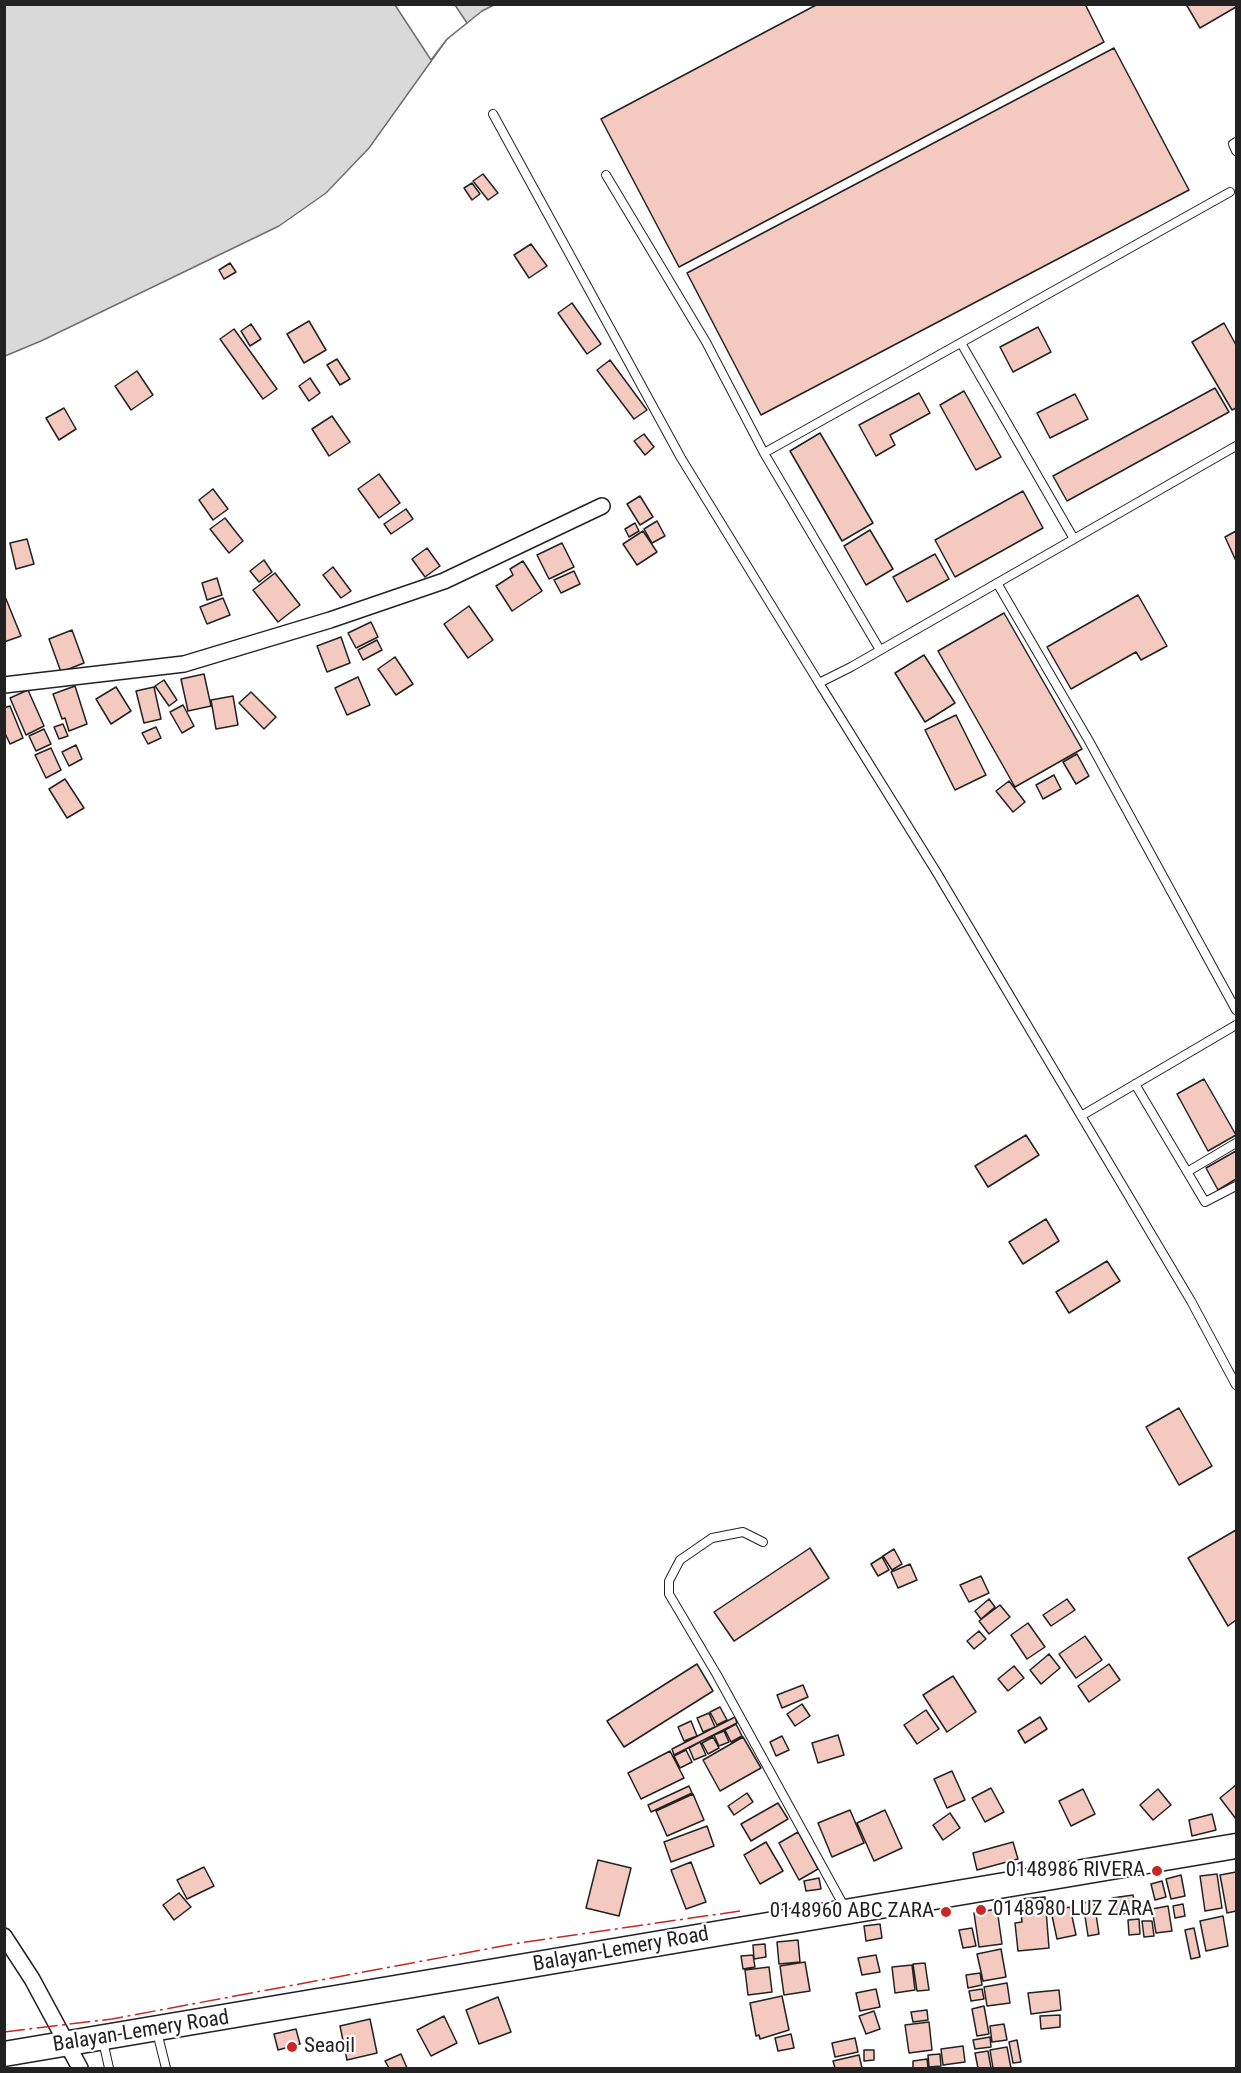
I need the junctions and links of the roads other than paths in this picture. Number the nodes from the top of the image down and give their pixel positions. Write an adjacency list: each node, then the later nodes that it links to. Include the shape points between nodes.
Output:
1 (493, 114): 13 (lane, via 681,458)
2 (1236, 142): 3 (lane)
3 (1236, 150)
4 (606, 175): 8 (lane, via 706,342)
5 (1230, 192): 6 (lane)
6 (961, 343): 8 (lane); 10 (lane)
7 (1236, 446): 10 (lane)
8 (764, 453): 12 (lane)
9 (602, 506): 14 (street, via 444,581 184,664)
10 (1074, 539): 11 (lane)
11 (997, 583): 12 (lane); 15 (lane, via 1089,741)
12 (880, 650): 13 (lane)
13 (819, 682): 18 (lane)
14 (4, 685)
15 (1236, 1010)
16 (1236, 1024): 17 (lane)
17 (1135, 1084): 18 (lane); 20 (lane)
18 (1081, 1116): 22 (lane)
19 (1236, 1143): 20 (lane)
20 (1187, 1172): 21 (lane, via 1205,1202)
21 (1236, 1186)
22 (1236, 1384)
23 (763, 1542): 25 (lane, via 743,1532 712,1538 680,1560 669,1581 669,1594)
24 (1236, 1846): 25 (main road, Balayan-Lemery Road)
25 (847, 1912): 27 (main road, Balayan-Lemery Road)
26 (4, 1936): 29 (street, via 32,1979)
27 (157, 2030): 28 (main road, Balayan-Lemery Road); 33 (lane)
28 (103, 2040): 29 (main road, Balayan-Lemery Road); 32 (lane)
29 (66, 2045): 30 (main road, Balayan-Lemery Road); 31 (street)
30 (4, 2054)
31 (80, 2068)
32 (109, 2068)
33 (166, 2068)

